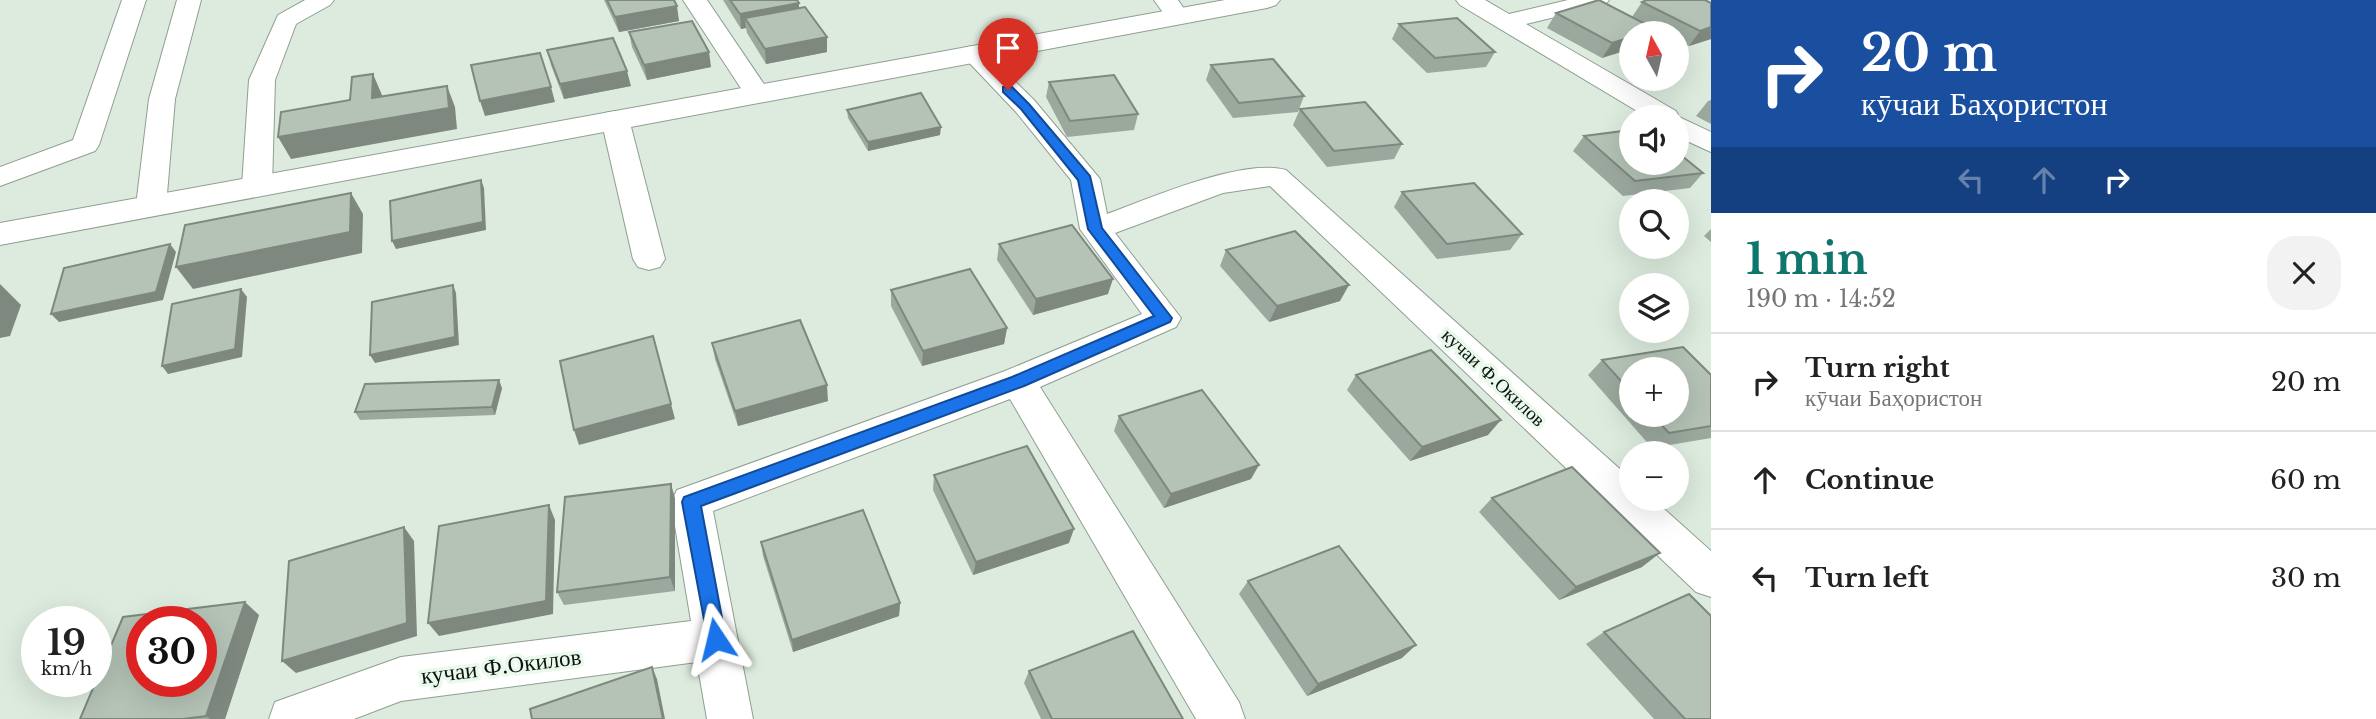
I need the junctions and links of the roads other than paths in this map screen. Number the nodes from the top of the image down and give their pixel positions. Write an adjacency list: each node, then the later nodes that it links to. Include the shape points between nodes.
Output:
1 (134, 0): 16 (street, via 85,145)
2 (189, 0): 18 (street, via 162,99)
3 (322, 0): 17 (street, via 286,20 262,80)
4 (695, 0): 11 (street)
5 (1267, 0): 8 (main road)
6 (1468, 0): 9 (street)
7 (1597, 0): 9 (street)
8 (1172, 8): 10 (main road)
9 (1505, 22): 12 (street)
10 (972, 53): 11 (main road); 19 (street, via 1025,106 1085,179)
11 (757, 93): 13 (main road)
12 (1646, 105)
13 (615, 119): 17 (main road); 21 (street)
14 (1689, 131): 15 (street)
15 (1711, 144)
16 (0, 177)
17 (257, 186): 18 (main road)
18 (151, 206): 20 (main road)
19 (1095, 229): 22 (street, via 1164,318); 23 (street, кучаи Ф.Окилов, via 1218,184 1276,176)
20 (0, 234)
21 (649, 259)
22 (1018, 382): 24 (street, via 691,502); 27 (street)
23 (1711, 578)
24 (716, 639): 25 (street, кучаи Ф.Окилов, via 401,678); 26 (street)
25 (292, 719)
26 (730, 719)
27 (1222, 719)

